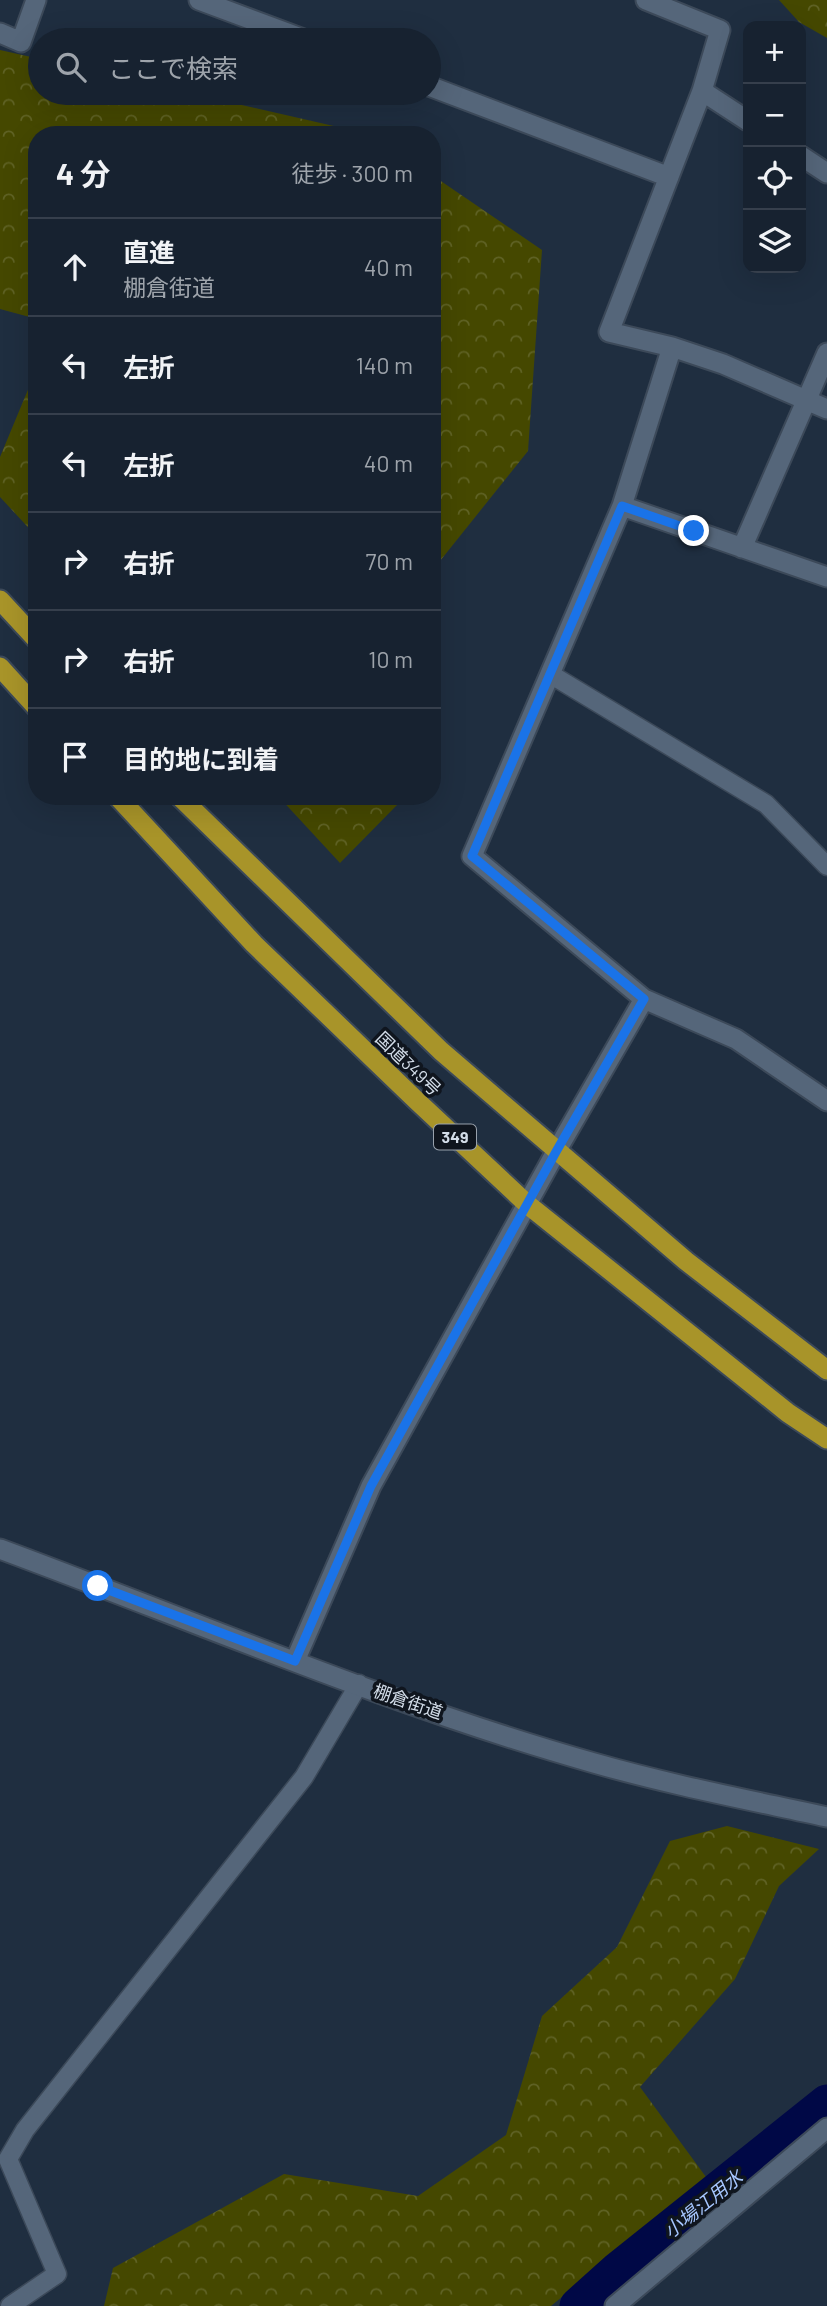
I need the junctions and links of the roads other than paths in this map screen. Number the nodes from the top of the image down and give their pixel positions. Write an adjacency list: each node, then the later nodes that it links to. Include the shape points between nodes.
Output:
1 (36, 0): 5 (street, via 22,42)
2 (198, 0): 4 (street)
3 (646, 0): 7 (street, via 720,30)
4 (274, 28)
5 (0, 33)
6 (441, 91): 11 (street)
7 (702, 91): 8 (street); 11 (street)
8 (743, 118)
9 (806, 159): 10 (street)
10 (827, 173)
11 (669, 177): 12 (street, via 609,332)
12 (672, 347): 14 (street); 16 (street)
13 (827, 353): 14 (street)
14 (806, 400): 15 (street); 17 (street)
15 (827, 409)
16 (622, 506): 17 (street); 22 (street)
17 (742, 548): 18 (street)
18 (827, 577)
19 (0, 600): 20 (highway)
20 (28, 630)
21 (0, 667): 23 (highway)
22 (550, 674): 26 (lane, via 765,804); 27 (street, via 472,856)
23 (28, 698)
24 (125, 805): 30 (highway, 国道349号 / 349, via 254,944)
25 (189, 805): 29 (highway, 国道349号, via 441,1051)
26 (827, 866)
27 (644, 999): 28 (street, via 736,1039); 29 (street)
28 (827, 1101)
29 (557, 1150): 30 (street); 31 (highway, 国道349号, via 686,1261)
30 (527, 1204): 32 (highway, 国道349号 / 349, via 788,1413); 34 (street, via 371,1486)
31 (827, 1370)
32 (827, 1439)
33 (0, 1549): 34 (street, 棚倉街道)
34 (295, 1661): 35 (street, 棚倉街道)
35 (359, 1684): 36 (street, 棚倉街道, via 594,1763); 38 (lane, via 304,1777 25,2130 8,2159 57,2274)
36 (827, 1817)
37 (827, 2128): 39 (street)
38 (10, 2306)
39 (615, 2306)

